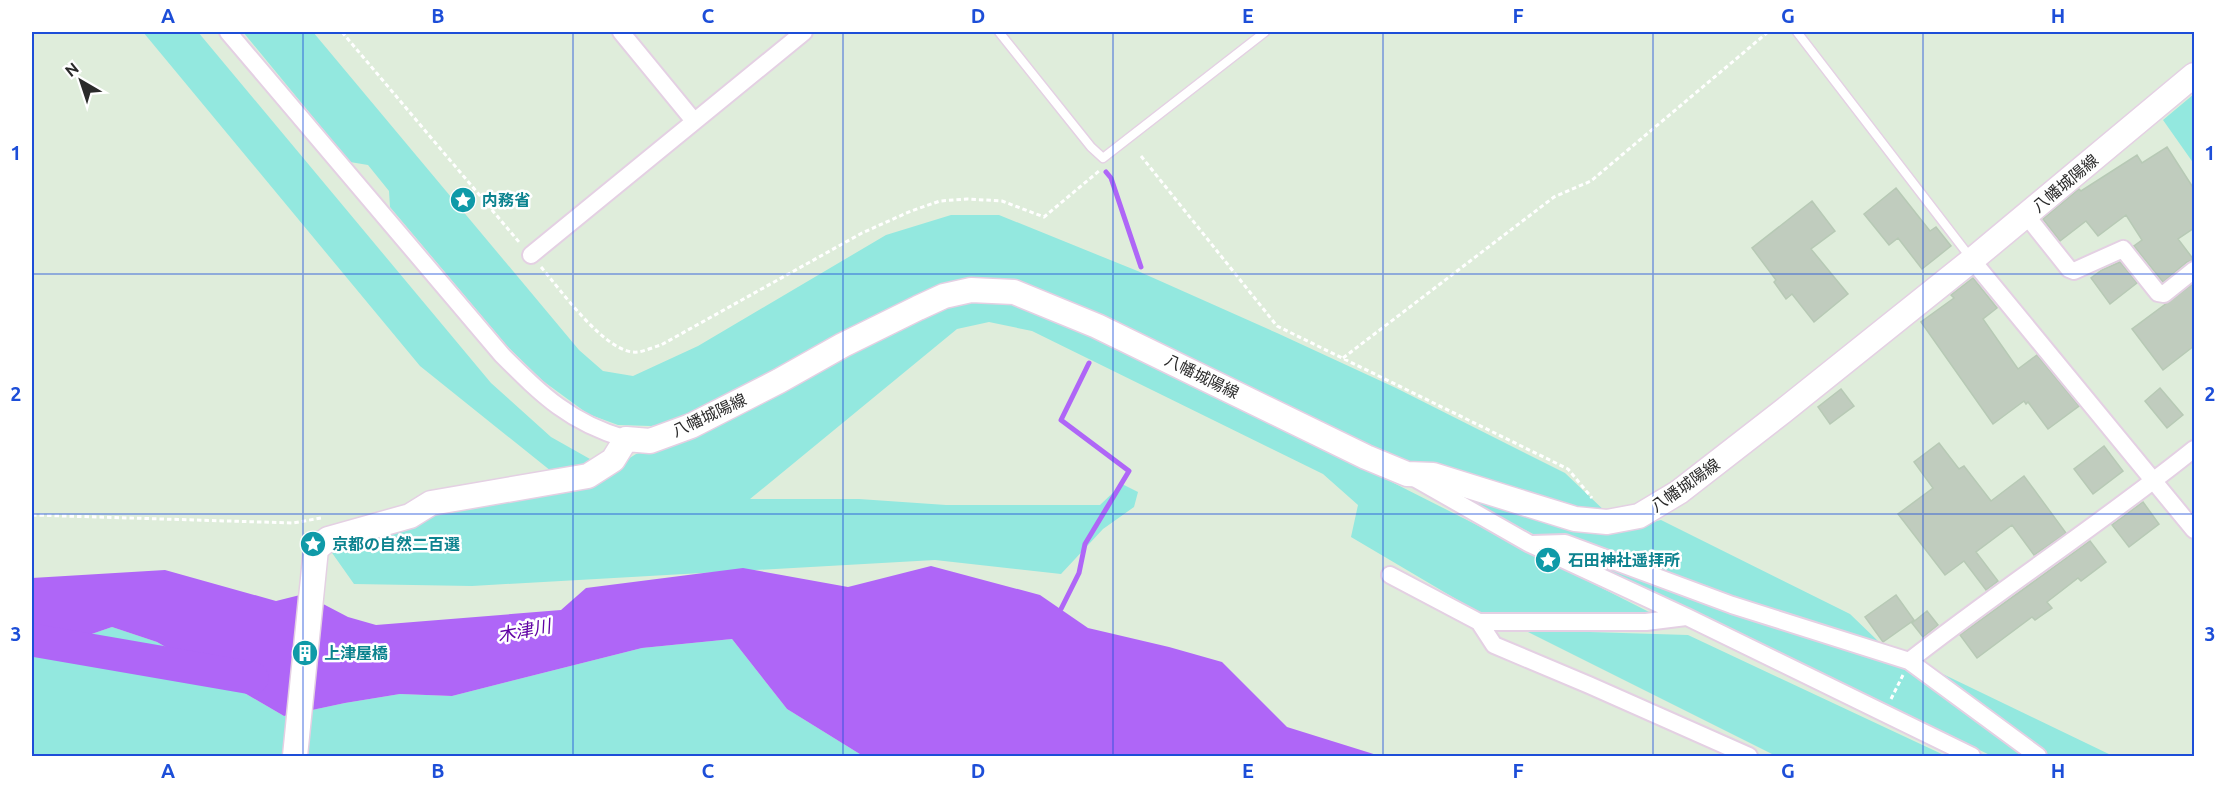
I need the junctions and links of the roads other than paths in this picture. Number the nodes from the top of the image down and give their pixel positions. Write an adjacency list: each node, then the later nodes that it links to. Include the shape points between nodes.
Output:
1 (228, 32): 13 (street, via 502,355 542,395 574,418)
2 (621, 32): 8 (street)
3 (804, 32): 8 (street)
4 (999, 32): 5 (lane, via 1103,158)
5 (1265, 32)
6 (1797, 32): 11 (lane)
7 (2194, 75): 9 (main road, 八幡城陽線)
8 (694, 121): 10 (street)
9 (2026, 215): 11 (main road, 八幡城陽線); 12 (street, via 2074,271 2123,249 2158,293 2163,294)
10 (531, 255)
11 (1972, 260): 15 (main road, 八幡城陽線, via 1679,492 1639,516 1607,522 1575,519 1433,475); 16 (street)
12 (2194, 270)
13 (626, 439): 15 (main road, 八幡城陽線, via 650,441 691,426 944,296 982,290 1014,292 1097,326); 23 (main road, via 613,460 588,476 431,503 410,516 328,539 316,549)
14 (2194, 449): 16 (street)
15 (1407, 474): 18 (street)
16 (2153, 482): 17 (street); 22 (street)
17 (2194, 530)
18 (1530, 544): 20 (street); 22 (street, via 1565,543 1732,604)
19 (1390, 575): 21 (street)
20 (1687, 617): 21 (street, via 1646,622); 25 (street)
21 (1479, 622): 24 (street, via 1494,645)
22 (1909, 661): 26 (street)
23 (294, 756)
24 (1749, 756)
25 (1972, 756)
26 (2038, 756)

